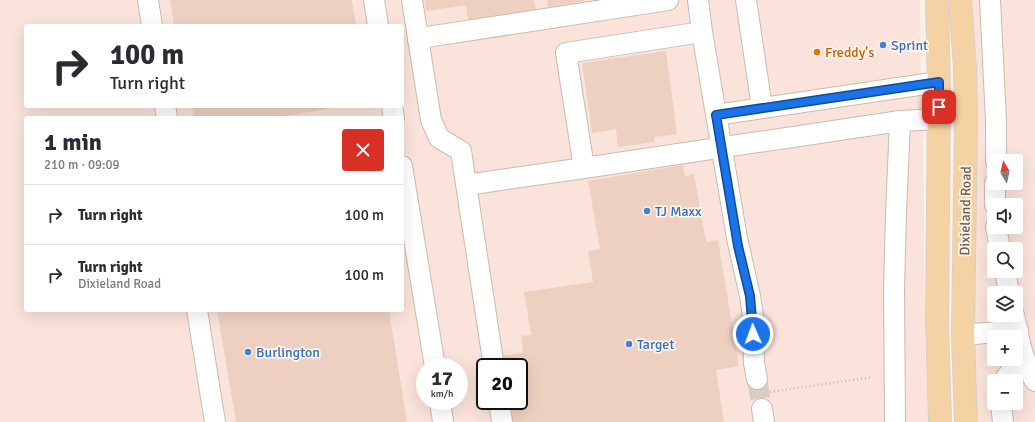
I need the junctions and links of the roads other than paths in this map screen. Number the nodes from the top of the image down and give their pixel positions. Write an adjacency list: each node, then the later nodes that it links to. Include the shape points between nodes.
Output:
1 (148, 0): 10 (lane)
2 (374, 0): 11 (lane)
3 (412, 0): 13 (lane)
4 (668, 0): 13 (lane)
5 (698, 0): 12 (lane)
6 (746, 0): 15 (lane)
7 (937, 0): 14 (main road, Dixieland Road)
8 (960, 0): 26 (main road, Dixieland Road, via 966,124)
9 (990, 0): 20 (lane)
10 (152, 24)
11 (378, 24)
12 (702, 32): 16 (lane); 21 (lane, via 566,53)
13 (418, 40): 23 (lane, via 431,120 439,138 461,151)
14 (939, 82): 15 (lane); 17 (main road, Dixieland Road)
15 (762, 108): 16 (lane)
16 (716, 115): 19 (lane)
17 (939, 120): 18 (lane); 40 (main road, Dixieland Road, via 937,323)
18 (900, 121): 19 (lane); 39 (lane, via 894,288)
19 (722, 148): 21 (lane); 32 (lane, via 739,249 750,296 754,363)
20 (996, 154)
21 (584, 168): 23 (lane)
22 (404, 178): 27 (lane)
23 (466, 185): 28 (lane)
24 (197, 312): 36 (lane)
25 (1016, 322): 26 (lane); 29 (lane)
26 (962, 335): 41 (main road, Dixieland Road)
27 (434, 358)
28 (493, 358)
29 (1025, 358): 30 (lane); 31 (lane)
30 (1009, 374)
31 (1035, 381)
32 (762, 401)
33 (441, 410): 37 (lane)
34 (500, 410): 38 (lane)
35 (1002, 410): 42 (lane)
36 (215, 422)
37 (443, 422)
38 (502, 422)
39 (895, 422)
40 (940, 422)
41 (966, 422)
42 (1003, 422)

